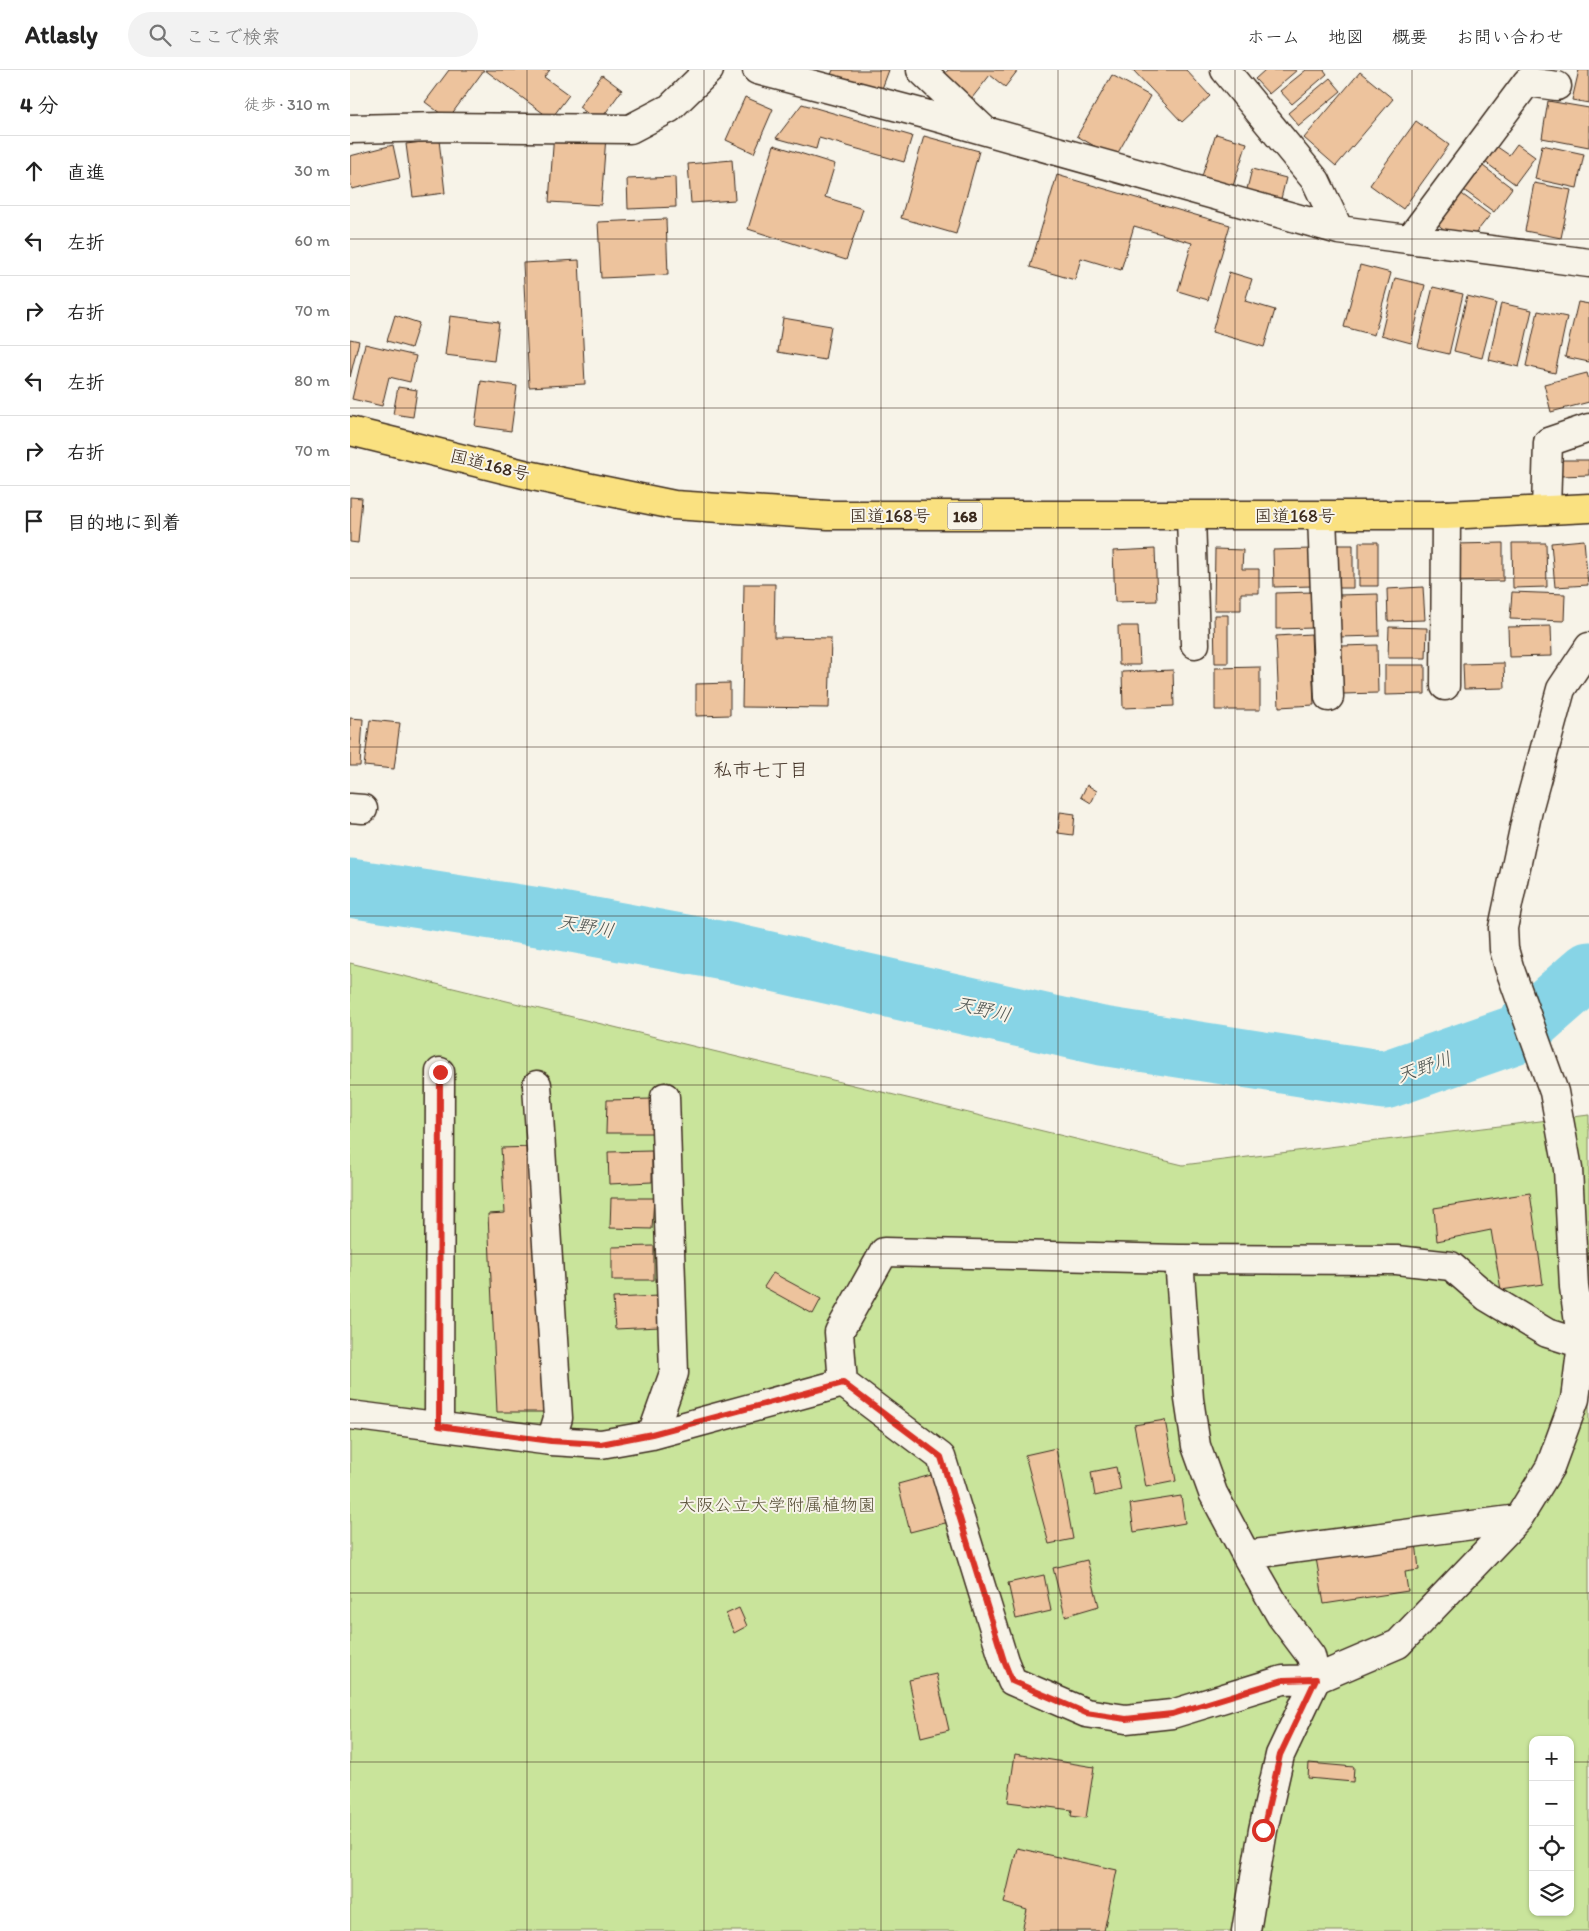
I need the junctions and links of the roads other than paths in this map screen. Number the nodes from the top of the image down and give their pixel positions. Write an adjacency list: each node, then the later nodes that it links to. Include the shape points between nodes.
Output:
1 (709, 70): 6 (street, via 670,108 630,129)
2 (757, 70): 7 (street)
3 (921, 70): 7 (street)
4 (1226, 70): 8 (street, via 1316,181)
5 (1557, 86): 9 (street, via 1527,82)
6 (350, 129)
7 (985, 130): 8 (street)
8 (1339, 230): 9 (street)
9 (1410, 239): 10 (street)
10 (1589, 263)
11 (1589, 428): 14 (street, via 1548,442)
12 (350, 431): 16 (highway, 国道168号 / 168, via 528,475 674,505 828,516)
13 (1589, 508): 14 (highway, 国道168号 / 168)
14 (1546, 510): 15 (highway, 国道168号 / 168)
15 (1446, 515): 17 (highway, 国道168号 / 168); 20 (street)
16 (1191, 516): 17 (highway, 国道168号 / 168); 18 (street)
17 (1322, 516): 21 (street)
18 (1195, 644)
19 (1589, 647): 26 (street, via 1561,689 1528,810 1503,928 1509,967 1554,1092 1568,1168 1574,1287)
20 (1445, 686)
21 (1329, 697)
22 (440, 1072): 29 (street)
23 (537, 1085): 31 (street, via 558,1418)
24 (665, 1097): 30 (street, via 674,1373)
25 (1179, 1259): 26 (street, via 1397,1260 1451,1266 1487,1297 1547,1333); 27 (street, via 884,1252 838,1332); 33 (street, via 1189,1399 1196,1446 1212,1493)
26 (1585, 1343): 32 (street, via 1575,1399 1550,1467)
27 (843, 1383): 30 (street); 34 (street, via 941,1457 1012,1681 1086,1713 1126,1719 1172,1714 1283,1680)
28 (350, 1415): 29 (street)
29 (439, 1426): 31 (street)
30 (652, 1434): 31 (street, via 601,1444)
31 (551, 1441)
32 (1518, 1519): 33 (street); 34 (street, via 1398,1644)
33 (1246, 1555): 34 (street, via 1281,1616 1311,1656)
34 (1316, 1679): 35 (street, via 1280,1755)
35 (1246, 1931)

